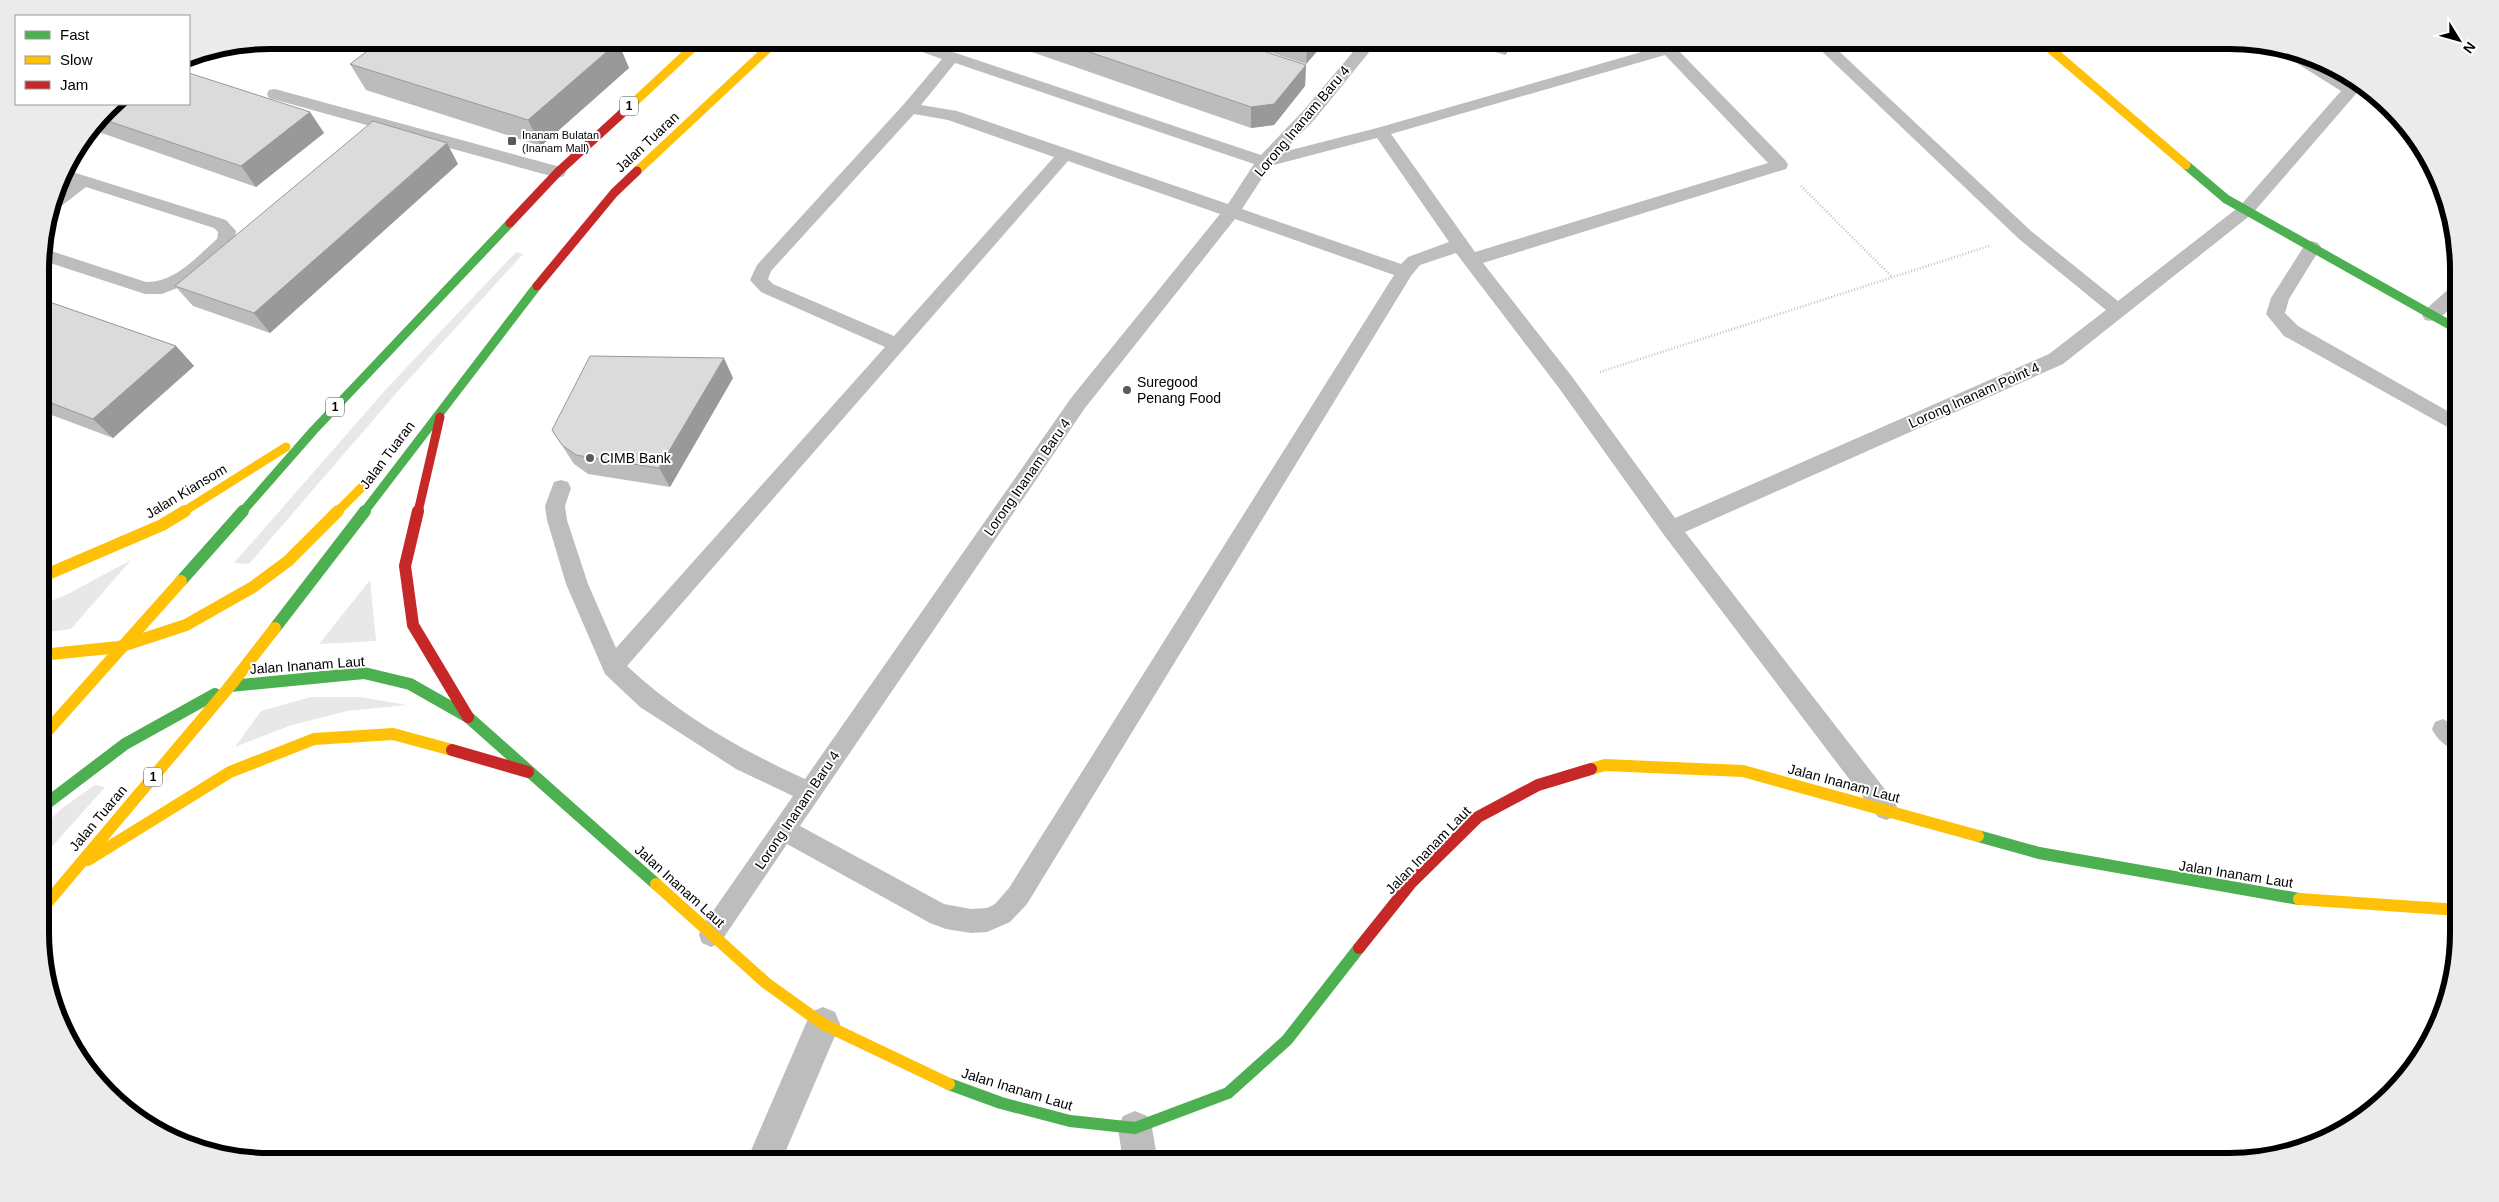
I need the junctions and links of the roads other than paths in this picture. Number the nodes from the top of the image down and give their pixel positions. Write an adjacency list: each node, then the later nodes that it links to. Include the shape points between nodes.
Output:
1 (691, 49): 17 (main road, 1)
2 (767, 49): 32 (main road, Jalan Tuaran / 1, via 614,193)
3 (928, 49): 9 (lane)
4 (1364, 49): 16 (lane, Lorong Inanam Baru 4, via 1309,115)
5 (1672, 49): 8 (lane)
6 (1828, 49): 28 (lane, via 2025,235)
7 (2051, 49): 21 (main road, via 2226,199)
8 (1669, 50): 14 (lane); 24 (lane, via 1780,165)
9 (952, 57): 13 (lane); 16 (lane)
10 (2317, 67): 11 (lane)
11 (2353, 87): 21 (lane, Lorong Inanam Point 4)
12 (275, 94): 17 (lane)
13 (910, 108): 15 (lane, via 951,115); 31 (lane, via 763,269 759,280 767,288)
14 (1381, 132): 16 (lane); 24 (lane)
15 (1064, 156): 22 (lane); 31 (lane)
16 (1264, 162): 22 (lane, Lorong Inanam Baru 4)
17 (558, 172): 34 (main road, 1)
18 (70, 177): 19 (lane)
19 (83, 181): 20 (lane); 25 (lane, via 220,224 227,230 226,241 179,280 162,288 145,288)
20 (60, 198)
21 (2246, 210): 23 (main road); 28 (lane, Lorong Inanam Point 4)
22 (1232, 211): 26 (lane); 45 (lane, Lorong Inanam Baru 4, via 1078,403)
23 (2312, 247): 29 (main road); 33 (lane, via 2280,298 2275,314 2291,331)
24 (1465, 253): 26 (lane, via 1414,261); 36 (lane, via 1566,383)
25 (49, 257)
26 (1405, 272): 48 (lane, via 1018,896 1001,915 976,921 939,915)
27 (2450, 297): 29 (lane)
28 (2118, 310): 36 (lane, Lorong Inanam Point 4, via 2056,359)
29 (2431, 315): 30 (main road)
30 (2450, 325)
31 (898, 344): 40 (lane)
32 (442, 409): 38 (main road, via 288,561 253,587 186,625); 41 (main road, Jalan Tuaran / 1); 42 (main road, via 405,566 414,625)
33 (2450, 421)
34 (313, 431): 37 (main road, Jalan Kiansom, via 162,525); 38 (main road, 1)
35 (561, 488): 40 (lane, via 555,506 557,520 577,584)
36 (1671, 529): 47 (lane)
37 (49, 574)
38 (119, 647): 39 (main road); 43 (main road, 1)
39 (49, 654)
40 (613, 668): 45 (lane, via 648,700 744,762)
41 (230, 686): 42 (main road, Jalan Inanam Laut, via 364,673 410,684); 46 (main road, via 125,744); 49 (main road, Jalan Tuaran / 1)
42 (468, 717): 44 (main road, Jalan Inanam Laut)
43 (49, 729)
44 (536, 775): 49 (main road, Jalan Inanam Laut, via 393,734 314,739 230,772); 52 (main road, Jalan Inanam Laut)
45 (809, 792): 48 (lane, Lorong Inanam Baru 4)
46 (49, 802)
47 (1886, 809): 51 (main road, Jalan Inanam Laut, via 2039,852 2226,888 2284,898); 54 (main road, Jalan Inanam Laut, via 1743,771 1605,765 1538,785 1478,817 1411,883 1287,1040 1228,1093)
48 (784, 830): 52 (lane, Lorong Inanam Baru 4)
49 (76, 867): 50 (main road, Jalan Tuaran / 1)
50 (49, 900)
51 (2450, 909)
52 (711, 935): 53 (main road, Jalan Inanam Laut, via 766,983)
53 (823, 1024): 54 (main road, Jalan Inanam Laut, via 940,1080 1001,1103 1070,1121); 55 (street)
54 (1135, 1128): 56 (street)
55 (767, 1153)
56 (1139, 1153)

